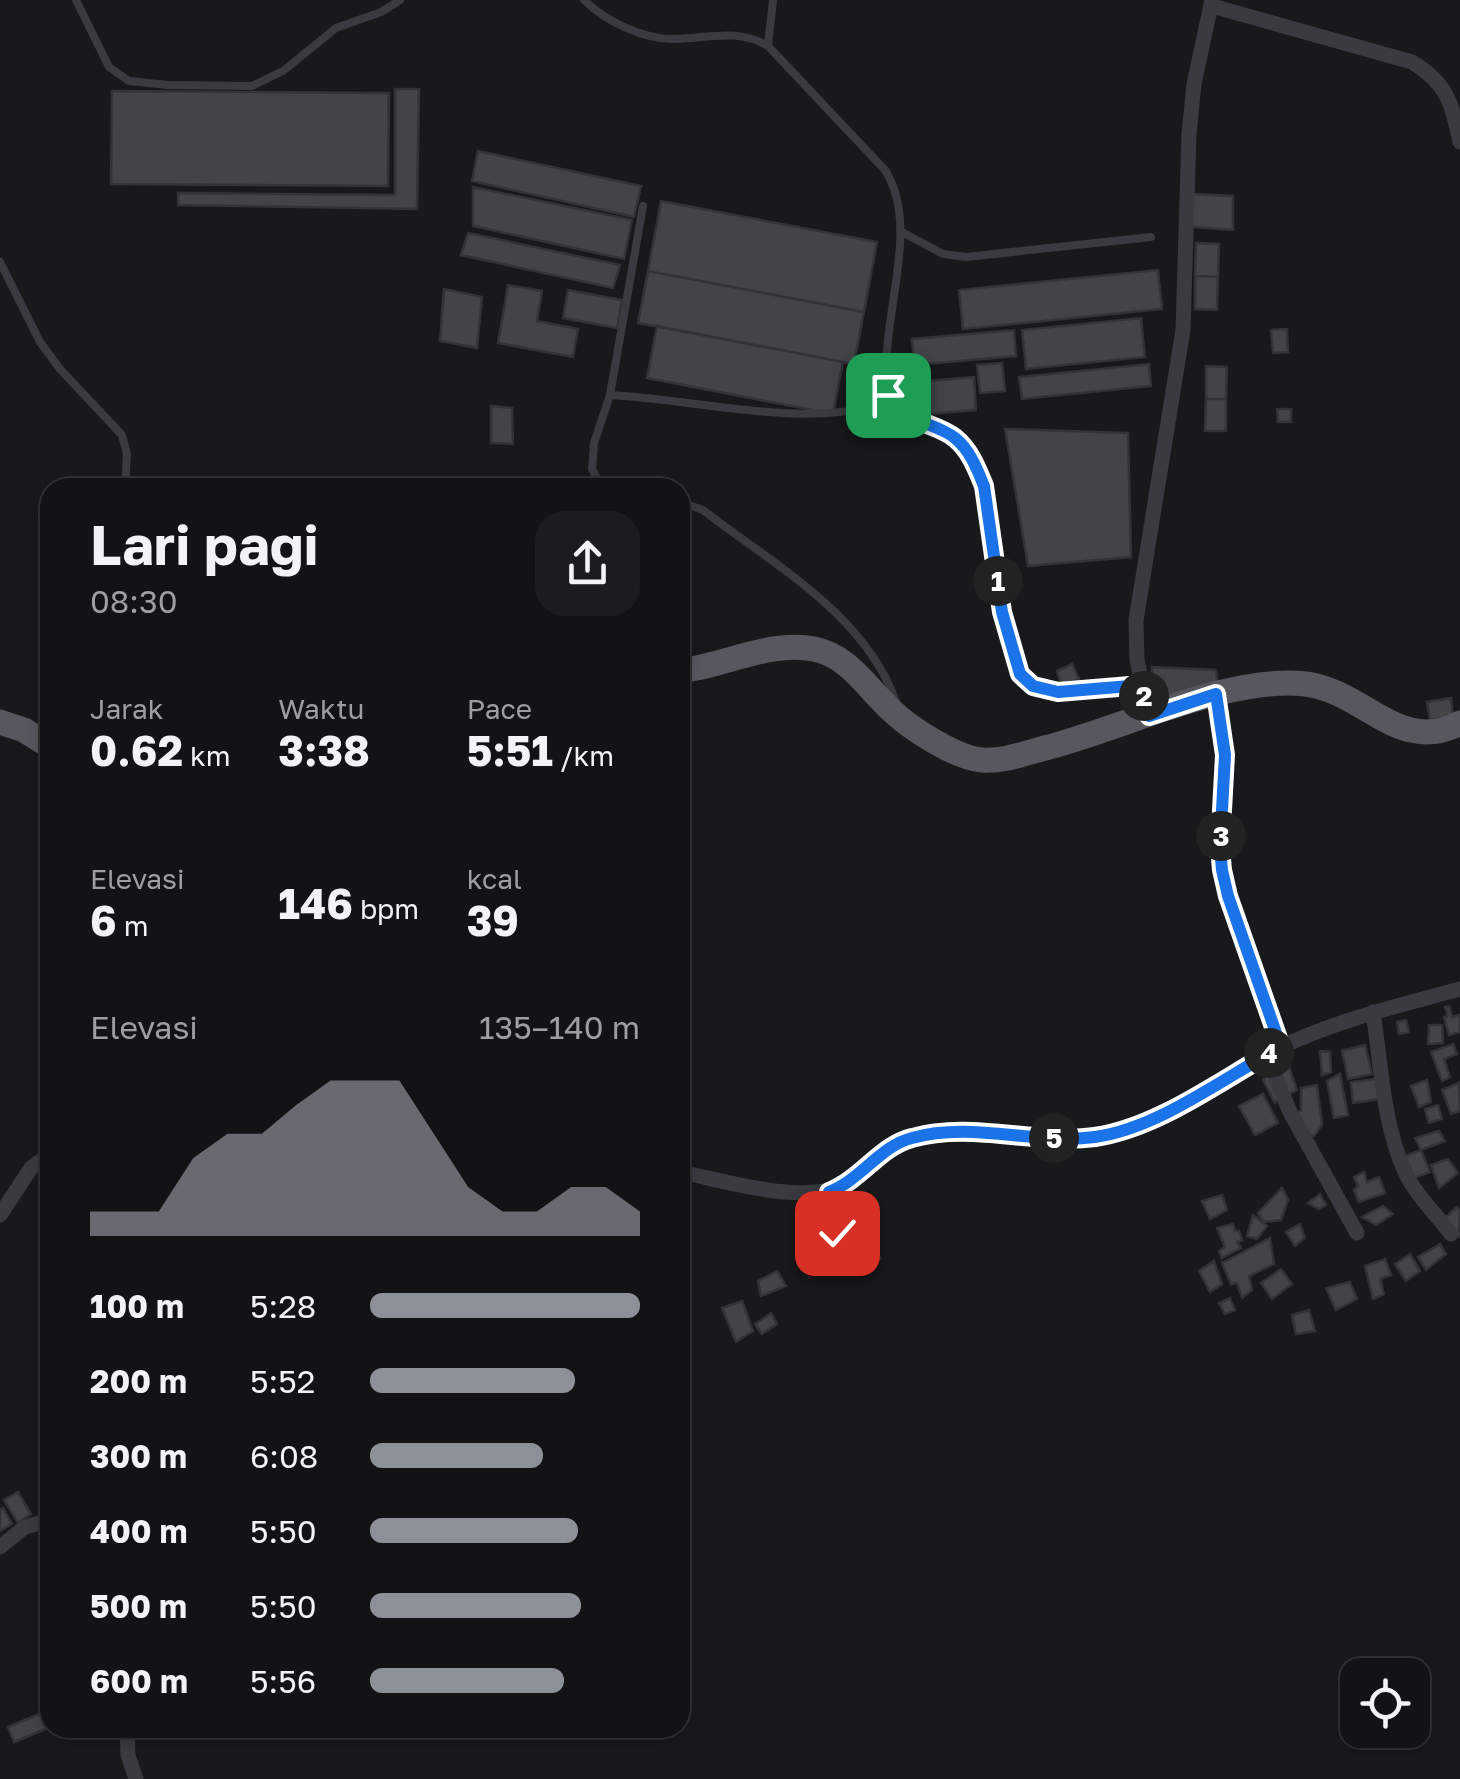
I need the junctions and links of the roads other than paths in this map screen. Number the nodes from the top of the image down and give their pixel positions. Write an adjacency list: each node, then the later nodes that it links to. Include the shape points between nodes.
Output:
1 (76, 0): 2 (lane, via 109,68 129,81 252,86 283,72 336,28)
2 (400, 0)
3 (584, 0): 6 (lane, via 650,36 744,35)
4 (773, 0): 6 (lane)
5 (1212, 3): 7 (street, via 1412,62 1439,81); 18 (street, via 1189,134 1177,380 1136,620)
6 (768, 46): 9 (lane, via 885,170 898,196)
7 (1460, 142)
8 (643, 206): 12 (lane)
9 (900, 230): 10 (lane, via 944,254 966,257); 13 (lane, via 887,358)
10 (1151, 237)
11 (0, 262): 14 (lane, via 40,342 122,434)
12 (610, 395): 13 (lane, via 810,415); 15 (lane, via 594,443)
13 (891, 403): 18 (lane, via 954,437 976,465 1012,654 1025,681 1058,692)
14 (126, 478)
15 (596, 478)
16 (690, 505): 21 (lane, via 844,619 880,666)
17 (690, 669): 21 (main road, via 814,648 842,660)
18 (1142, 685): 20 (street)
19 (1216, 694): 20 (main road); 23 (main road, via 1306,684 1336,692 1410,732 1431,734); 27 (street, via 1225,755 1222,870)
20 (1149, 716): 21 (main road, via 991,760 966,757)
21 (903, 720)
22 (0, 722): 24 (main road)
23 (1460, 724)
24 (40, 740)
25 (1460, 988): 26 (street)
26 (1373, 1012): 27 (street); 33 (street, via 1400,1161)
27 (1274, 1051): 30 (street, via 1123,1130 1076,1138 914,1137); 32 (street, via 1290,1112)
28 (40, 1161): 31 (street)
29 (690, 1174): 30 (street, via 767,1189)
30 (829, 1192): 34 (street, via 838,1227)
31 (0, 1216)
32 (1357, 1232)
33 (1451, 1234)
34 (818, 1252)
35 (40, 1523): 36 (street)
36 (0, 1548)
37 (127, 1738): 38 (street)
38 (136, 1779)

